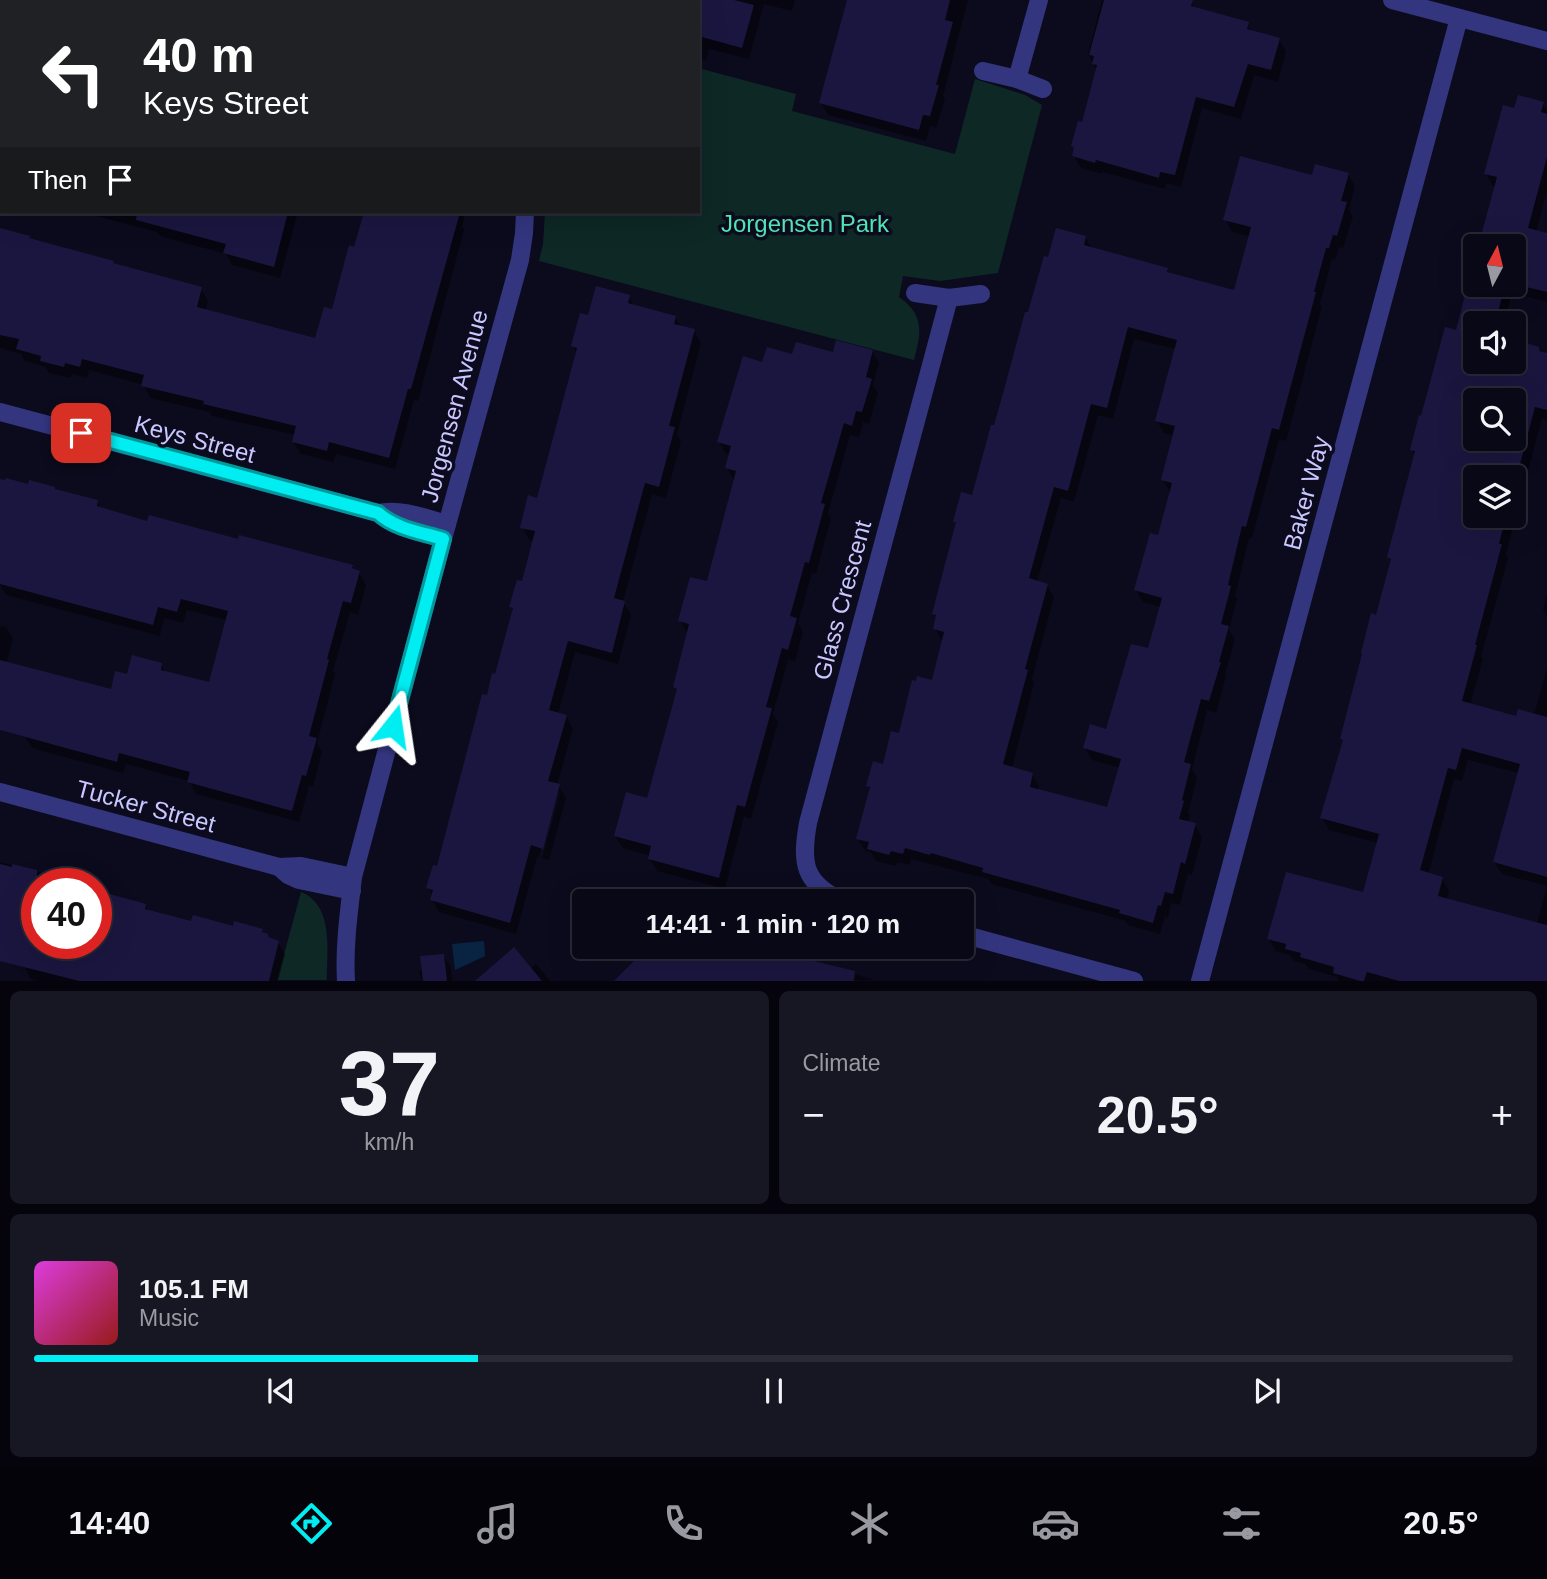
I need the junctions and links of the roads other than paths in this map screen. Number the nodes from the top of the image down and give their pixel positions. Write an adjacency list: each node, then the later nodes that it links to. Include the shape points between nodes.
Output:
1 (1039, 0): 6 (street)
2 (1392, 0): 3 (street)
3 (1459, 18): 4 (street); 20 (street, Baker Way)
4 (1547, 41)
5 (983, 71): 6 (street)
6 (1017, 79): 7 (street)
7 (1043, 89)
8 (525, 214): 13 (street, Jorgensen Avenue, via 520,260)
9 (915, 293): 11 (street)
10 (981, 294): 11 (street)
11 (949, 298): 16 (street, Glass Crescent, via 808,823 806,866)
12 (0, 412): 13 (street, Keys Street, via 378,513 396,526)
13 (445, 531): 15 (street, Jorgensen Avenue)
14 (0, 792): 15 (street, Tucker Street, via 279,867 301,866)
15 (352, 884): 18 (street, Jorgensen Avenue)
16 (820, 889)
17 (974, 937): 19 (street)
18 (346, 981)
19 (1134, 981)
20 (1200, 981)

